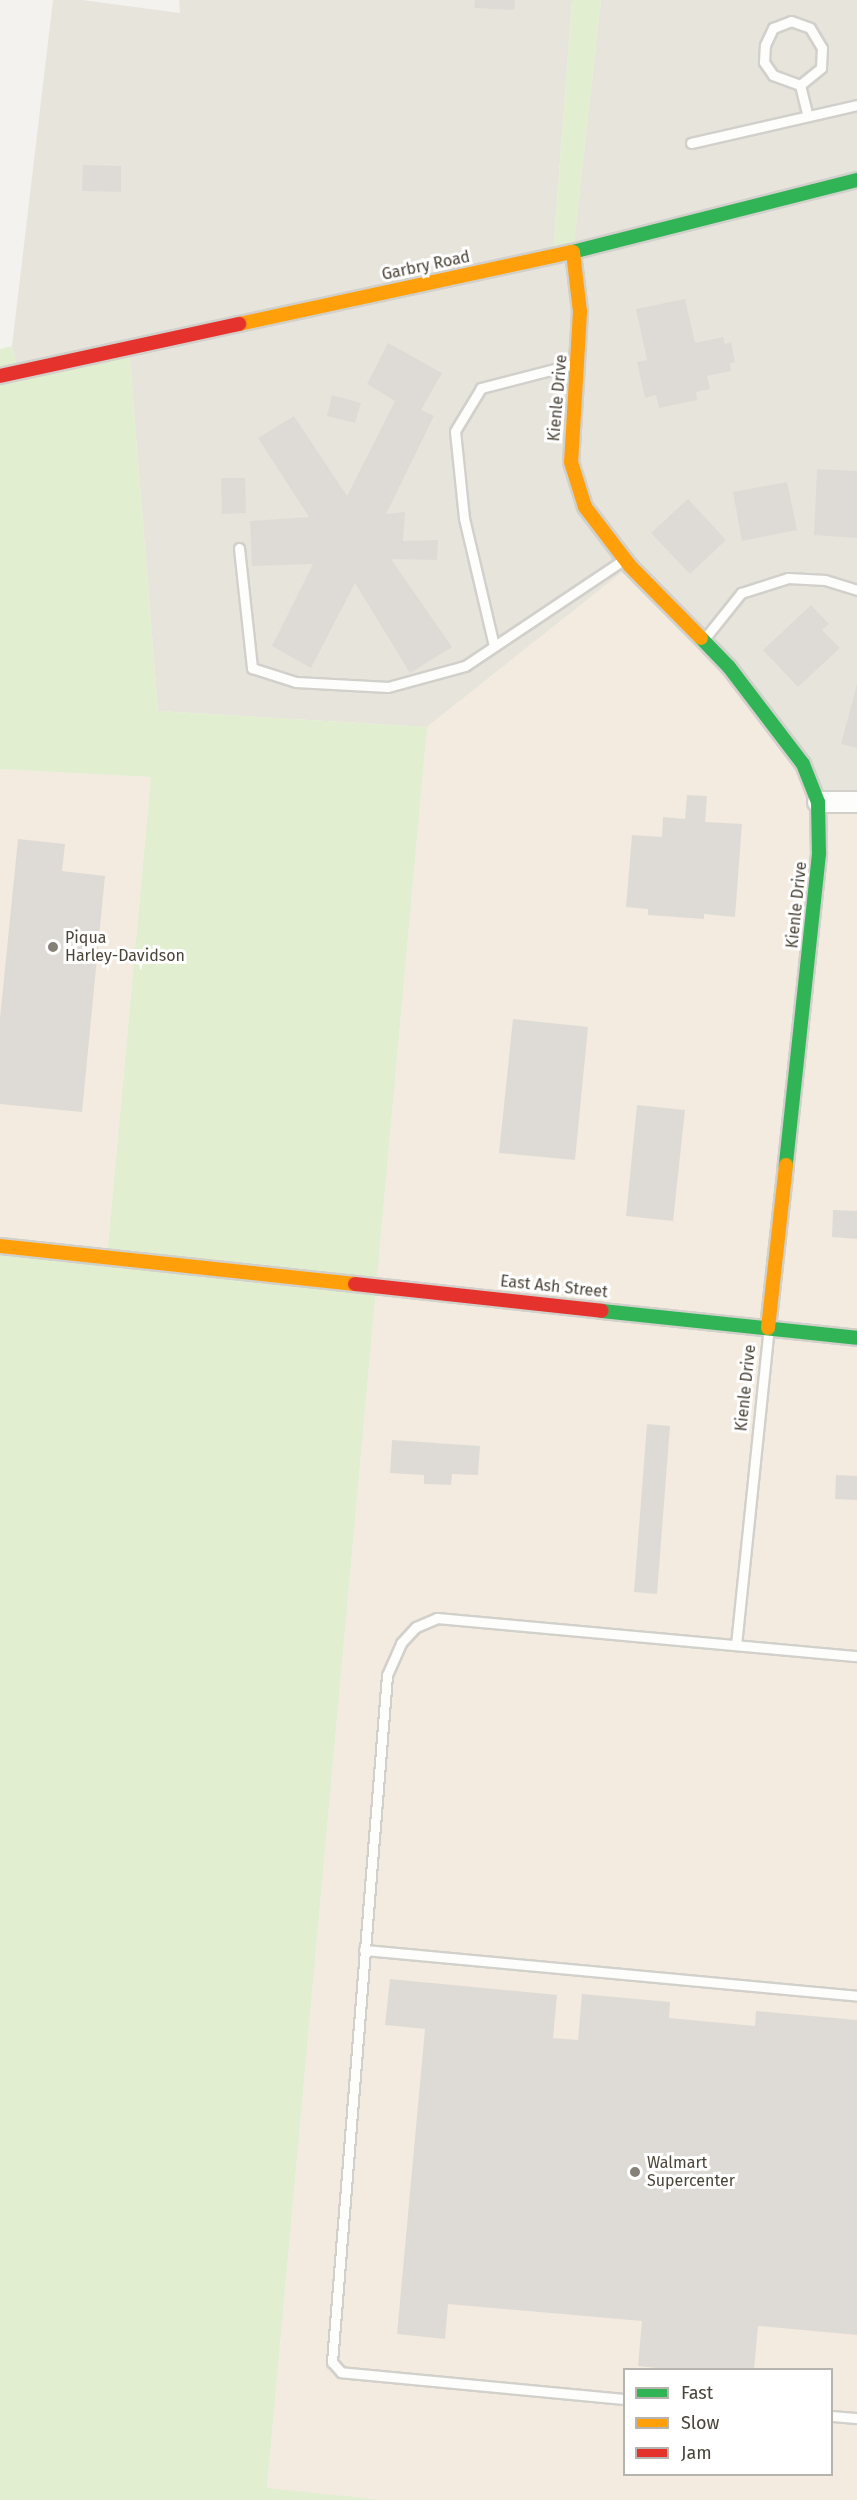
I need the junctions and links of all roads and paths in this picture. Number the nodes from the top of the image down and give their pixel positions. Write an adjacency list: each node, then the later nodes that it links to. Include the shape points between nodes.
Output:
1 (800, 85): 1 (lane, via 822,68 822,48 810,28 791,21 773,28 765,45 764,62 773,75); 3 (lane)
2 (857, 105): 3 (lane)
3 (808, 117): 4 (lane)
4 (691, 143)
5 (857, 180): 6 (street, Garbry Road)
6 (573, 252): 7 (street, Kienle Drive, via 580,312); 8 (street, Garbry Road)
7 (579, 363): 10 (street, Kienle Drive, via 570,429 571,462 585,507); 13 (lane, via 481,388 455,431 464,518)
8 (0, 376)
9 (239, 548): 13 (lane, via 252,668 296,682 388,687 465,666)
10 (624, 560): 12 (street, Kienle Drive); 13 (lane)
11 (857, 590): 12 (lane, via 825,580 788,578 741,593)
12 (702, 642): 14 (street, Kienle Drive, via 729,667 803,764)
13 (494, 646)
14 (818, 802): 15 (street); 17 (street, Kienle Drive, via 819,854)
15 (857, 802)
16 (0, 1246): 17 (street, East Ash Street)
17 (768, 1329): 18 (street, East Ash Street); 19 (lane, Kienle Drive)
18 (857, 1338)
19 (736, 1645): 20 (lane); 21 (lane, via 436,1618 416,1627 401,1643 387,1675)
20 (857, 1656)
21 (364, 1950): 22 (lane); 23 (lane, via 332,2362 341,2372)
22 (857, 1996)
23 (623, 2399)
24 (833, 2416): 25 (lane)
25 (857, 2418)

